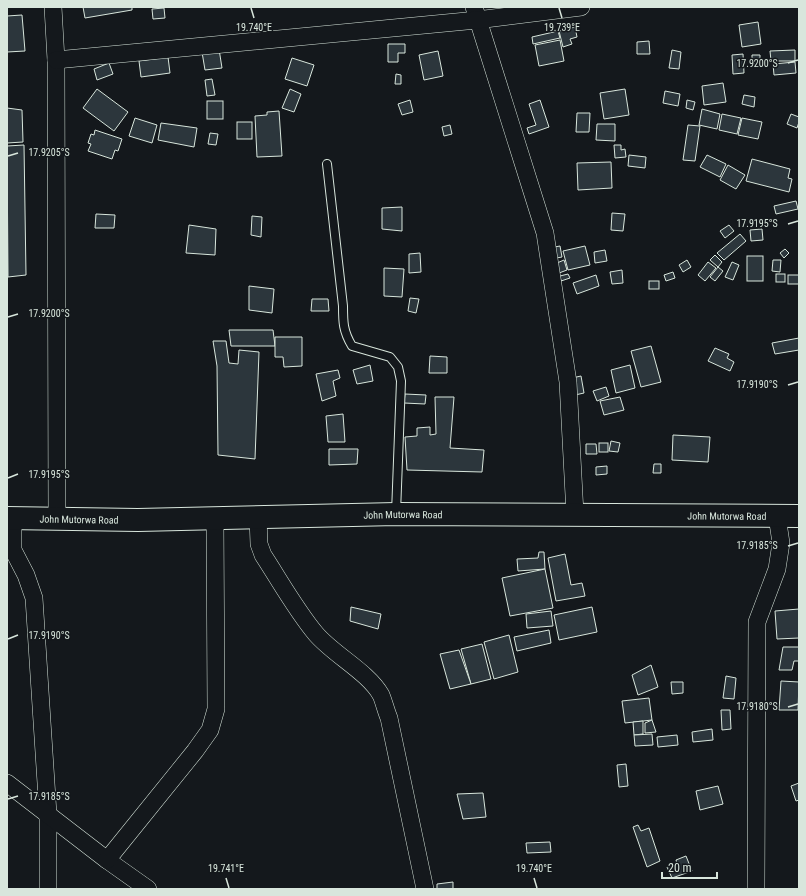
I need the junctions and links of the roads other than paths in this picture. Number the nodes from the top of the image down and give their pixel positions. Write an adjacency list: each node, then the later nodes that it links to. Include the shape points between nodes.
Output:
1 (53, 7): 4 (street)
2 (581, 7): 3 (street)
3 (475, 14): 4 (street); 7 (street, via 545,233 568,382)
4 (56, 60): 12 (street)
5 (327, 164): 6 (lane, via 346,336 352,346 390,357 398,368 401,381)
6 (396, 514): 7 (street, John Mutorwa Road); 10 (street, John Mutorwa Road)
7 (576, 514): 8 (street, John Mutorwa Road)
8 (777, 516): 9 (street, John Mutorwa Road); 20 (street, via 781,543 777,569 757,622)
9 (799, 516)
10 (258, 517): 13 (street, John Mutorwa Road); 19 (street, via 259,544 263,555 306,620 316,634 371,683 381,696 389,718)
11 (10, 518): 12 (street, John Mutorwa Road); 15 (street, via 13,550 34,598)
12 (57, 519): 13 (street, John Mutorwa Road)
13 (215, 519): 16 (street, via 216,709 210,730)
14 (7, 783): 15 (street)
15 (48, 814): 16 (street); 17 (street)
16 (107, 860): 18 (street)
17 (48, 889)
18 (148, 889)
19 (425, 889)
20 (756, 889)

